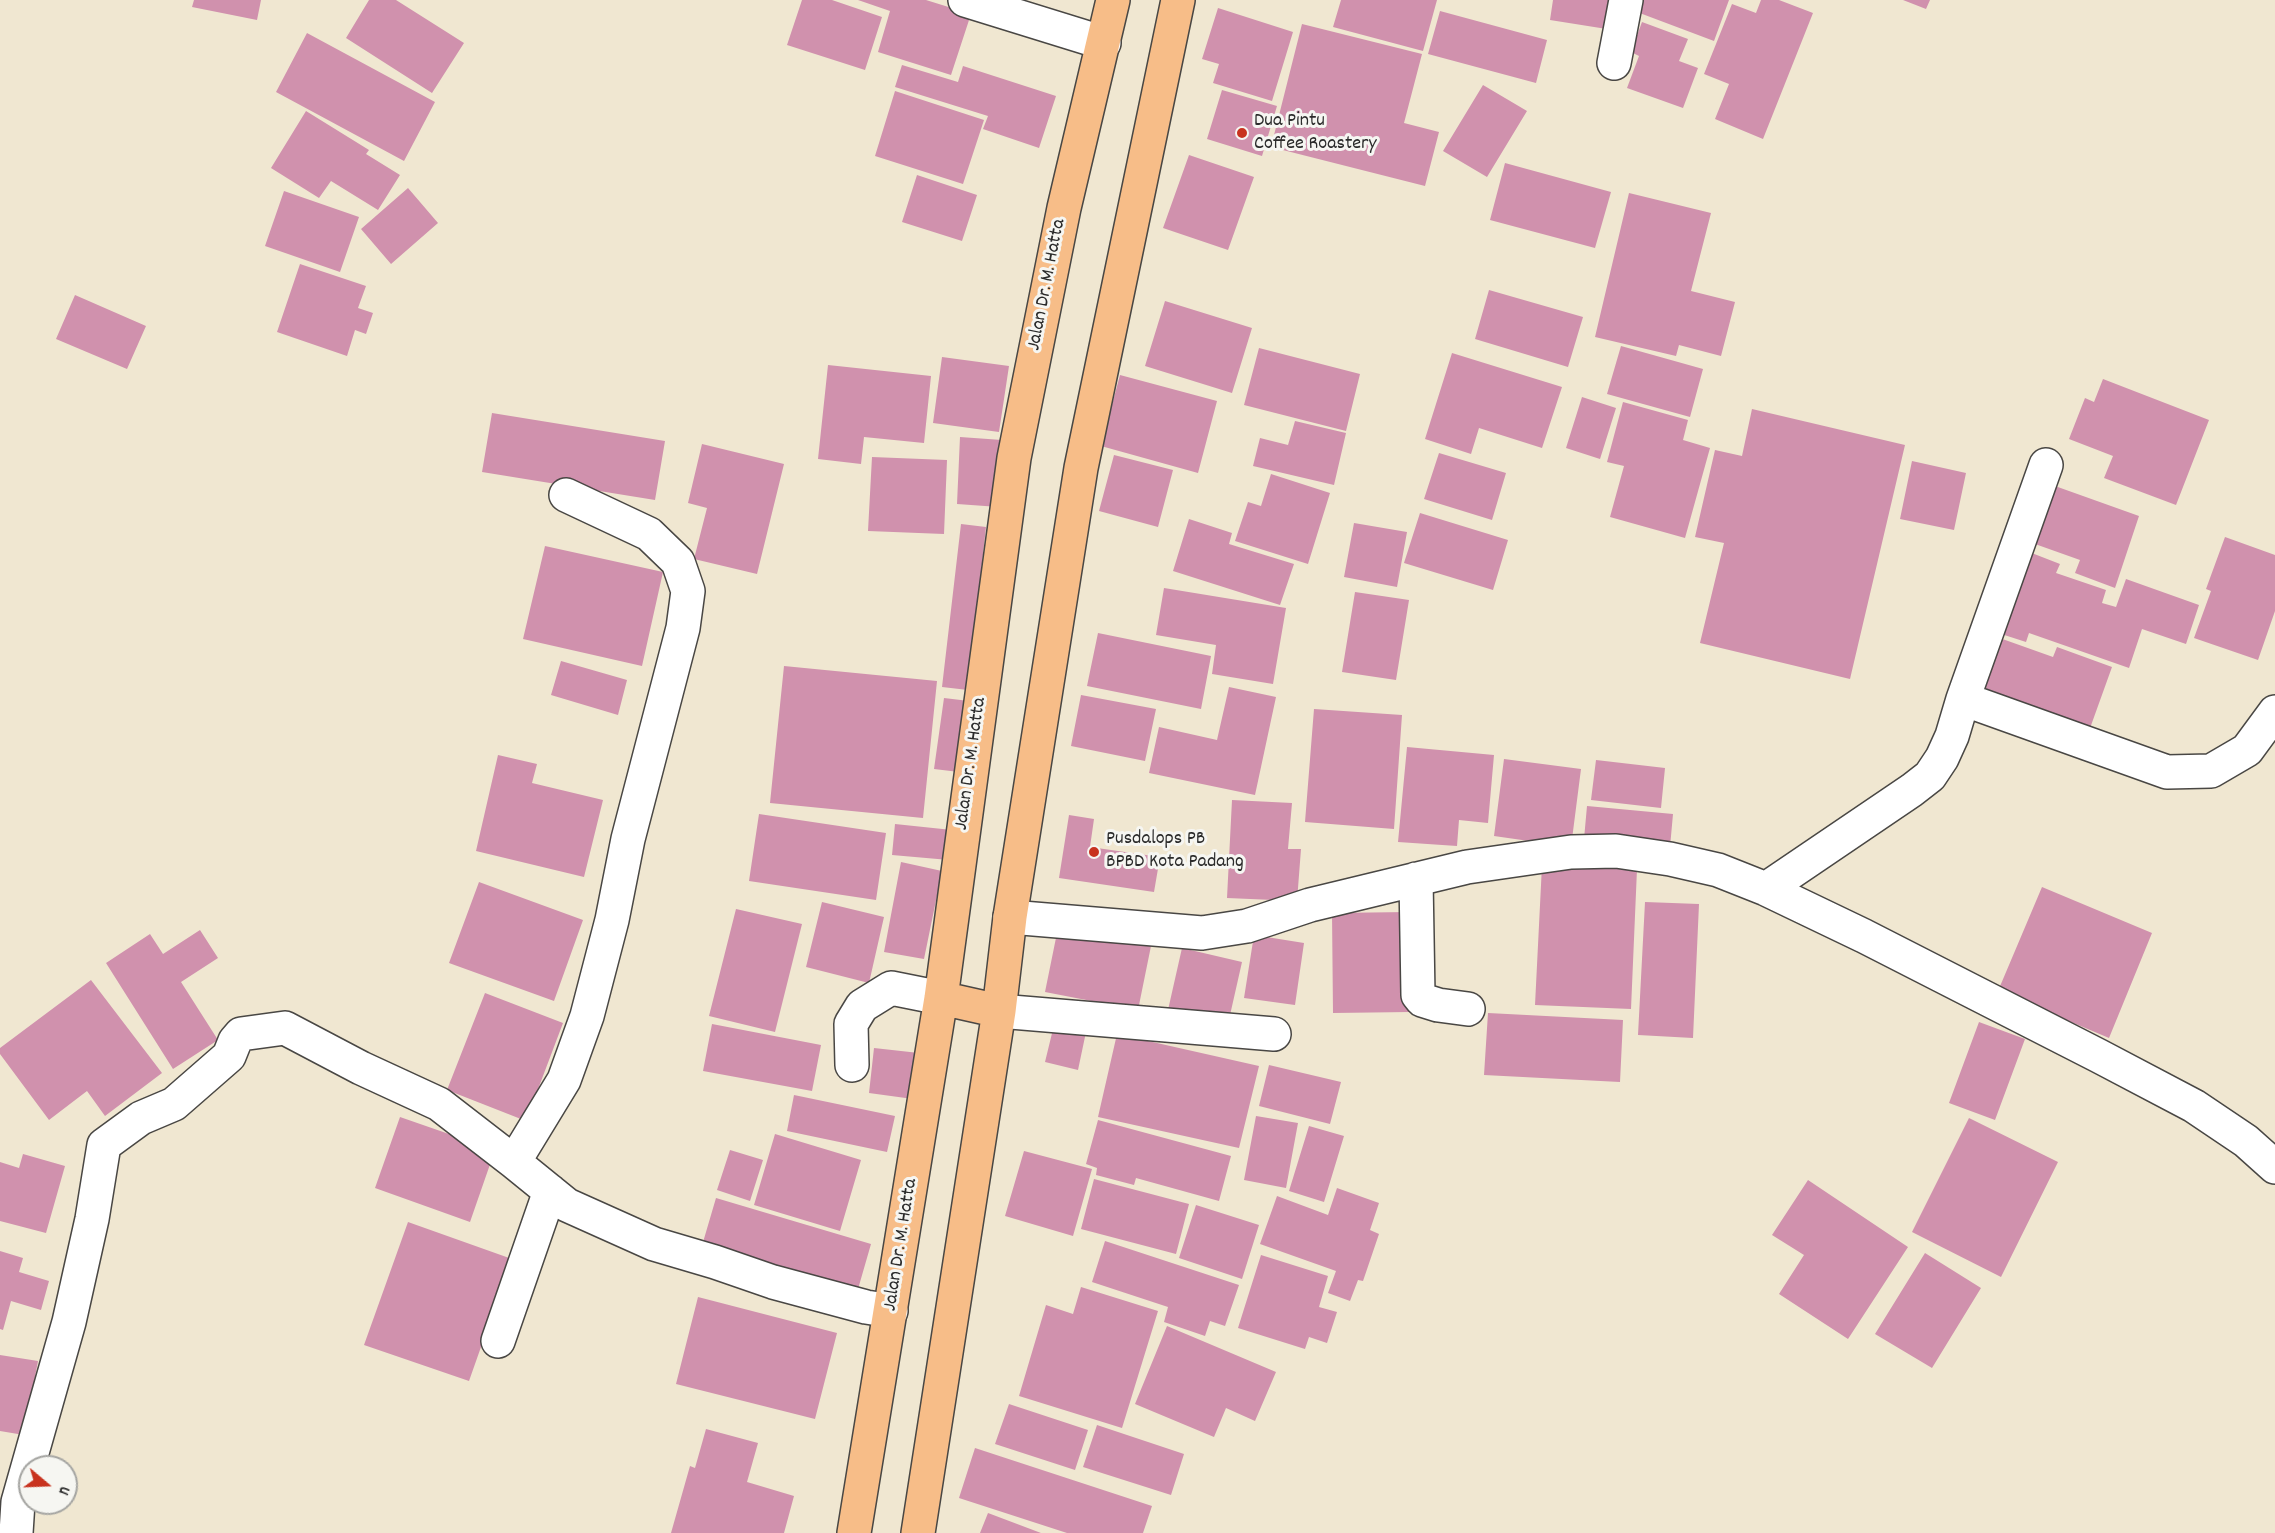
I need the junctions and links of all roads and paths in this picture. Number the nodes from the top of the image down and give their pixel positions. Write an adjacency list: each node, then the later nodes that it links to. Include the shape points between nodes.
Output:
1 (965, 0): 5 (street)
2 (1113, 0): 5 (main road, Jalan Dr. M. Hatta)
3 (1178, 0): 13 (main road, via 1081,468)
4 (1626, 0): 6 (street)
5 (1104, 43): 14 (main road, Jalan Dr. M. Hatta, via 1064,208 1014,458)
6 (1614, 63)
7 (2046, 465): 9 (street)
8 (566, 495): 19 (street, via 649,534 678,562 688,591 683,628 587,1016 564,1080)
9 (1963, 699): 10 (street, via 2168,772 2211,771 2247,750); 12 (street, via 1952,736 1930,776)
10 (2275, 712)
11 (1416, 879): 12 (street, via 1467,867 1571,852 1616,851 1718,870); 13 (street, via 1310,905 1247,927 1202,933); 15 (street, via 1419,995 1422,1000 1438,1005)
12 (1766, 889): 20 (street, via 2194,1106 2246,1141)
13 (1010, 917): 16 (main road)
14 (941, 998): 16 (main road); 18 (street, via 891,988 862,1006 851,1024); 22 (main road, Jalan Dr. M. Hatta)
15 (1468, 1009)
16 (999, 1011): 17 (street); 26 (main road)
17 (1274, 1034)
18 (852, 1065)
19 (514, 1162): 21 (street); 24 (street, via 439,1104 285,1028 241,1034 229,1056 174,1104 141,1118 104,1145 69,1322 18,1502)
20 (2275, 1167)
21 (549, 1191): 22 (street, via 567,1205 654,1244 773,1282); 23 (street)
22 (891, 1311): 25 (main road, Jalan Dr. M. Hatta)
23 (498, 1341)
24 (16, 1533)
25 (854, 1533)
26 (918, 1533)

